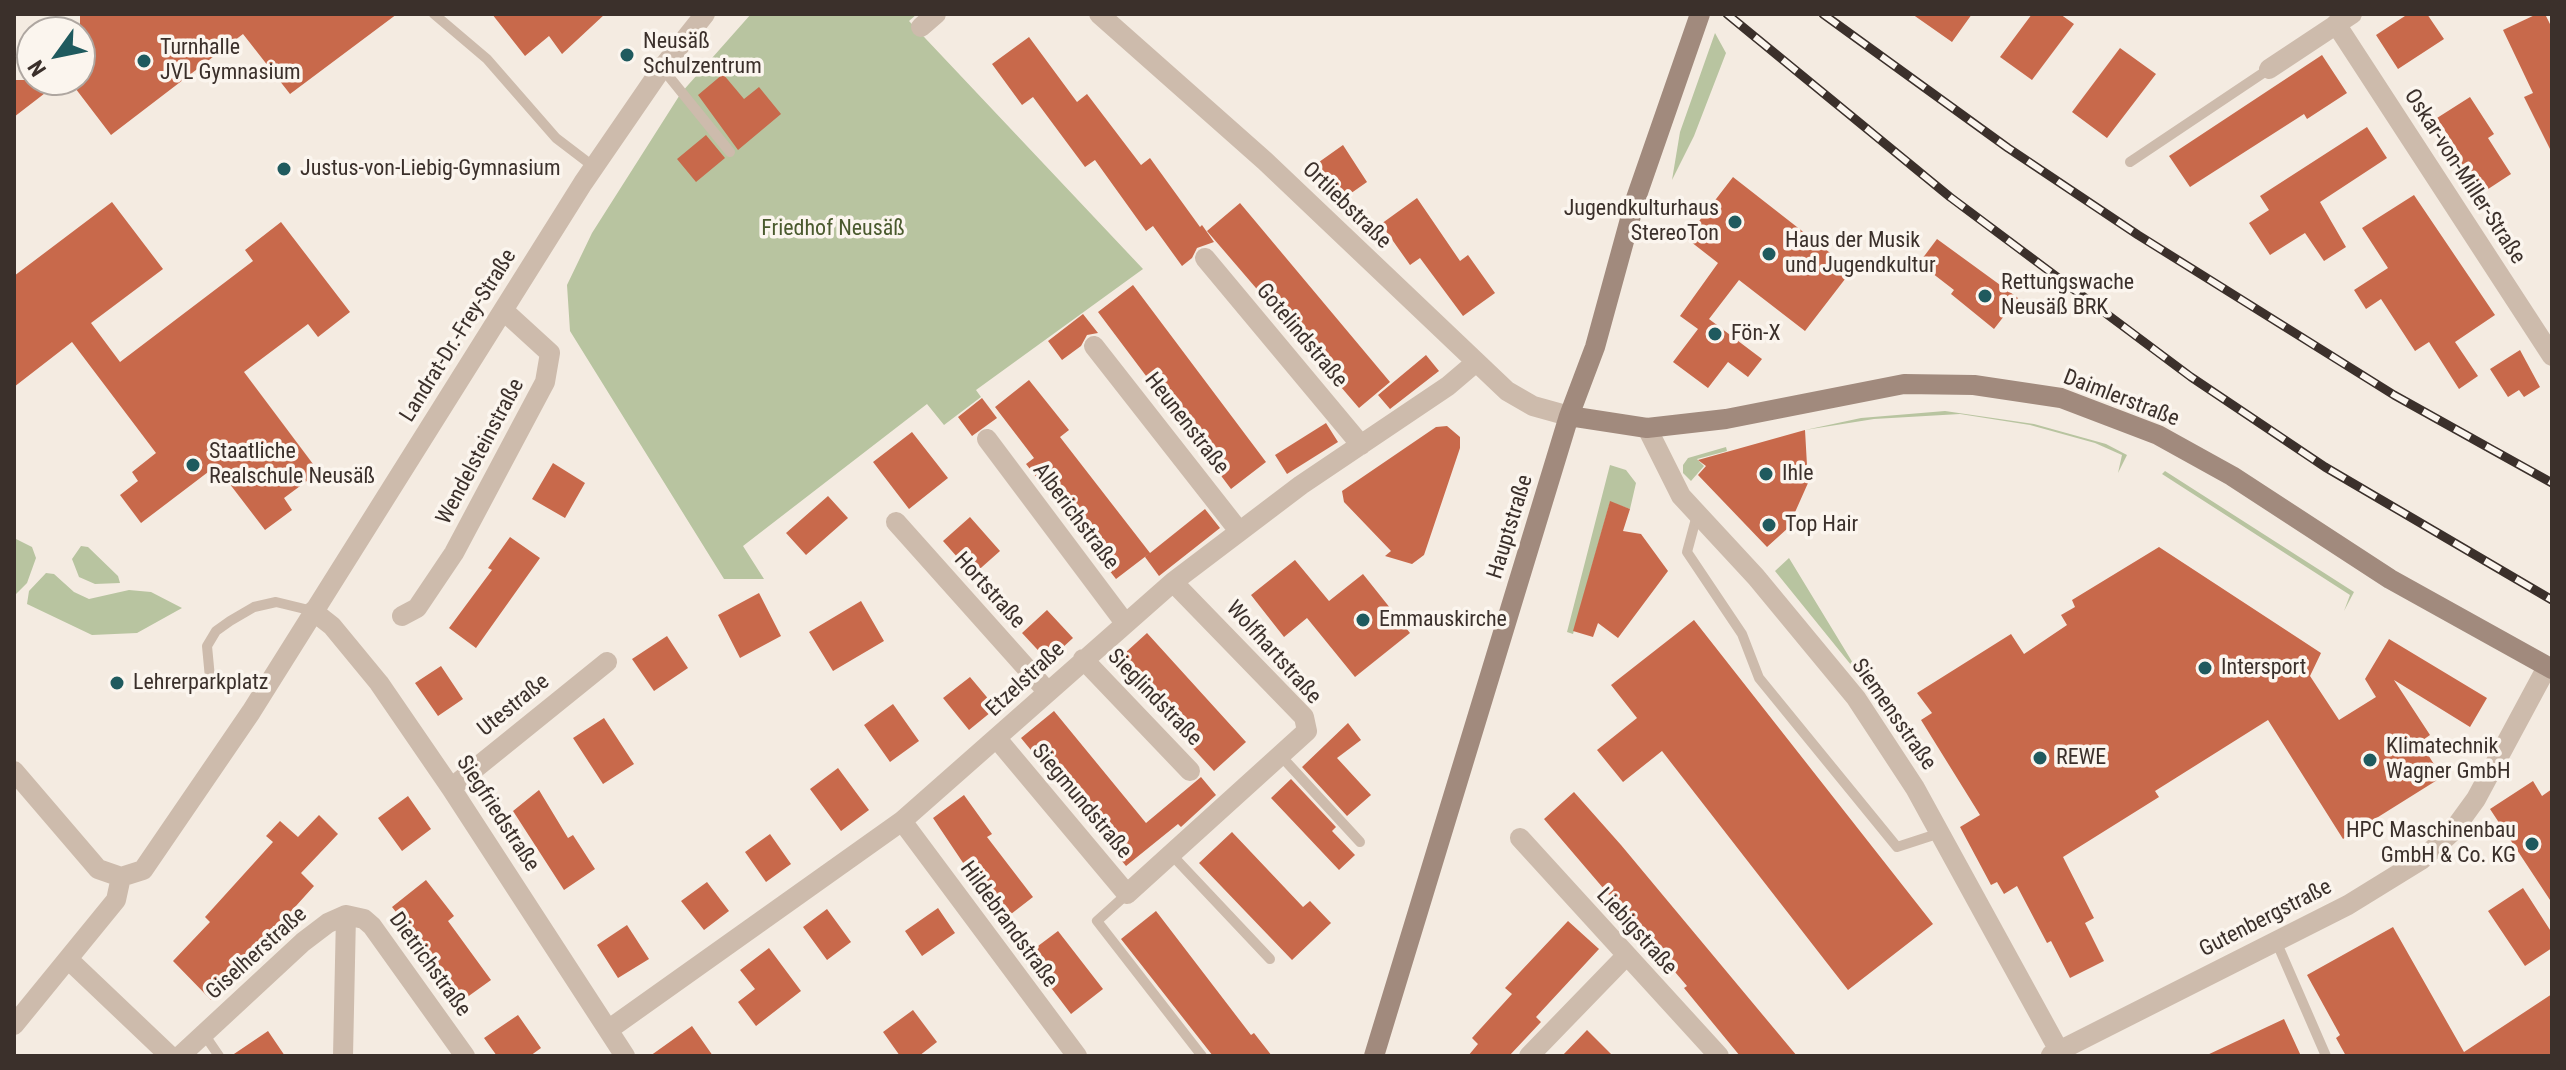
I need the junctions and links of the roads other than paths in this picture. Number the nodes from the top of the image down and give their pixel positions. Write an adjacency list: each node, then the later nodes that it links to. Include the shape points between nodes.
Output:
1 (434, 14): 10 (lane, via 487,59 556,138)
2 (705, 14): 6 (street, Landrat-Dr.-Frey-Straße)
3 (1099, 14): 15 (street, Ortliebstraße, via 1265,161)
4 (1700, 14): 16 (street, Hauptstraße)
5 (2344, 19): 7 (street, Oskar-von-Miller-Straße); 14 (street, Oskar-von-Miller-Straße)
6 (662, 68): 8 (lane); 10 (street, Landrat-Dr.-Frey-Straße)
7 (2269, 69): 9 (lane, Oskar-von-Miller-Straße)
8 (730, 152)
9 (2130, 162)
10 (594, 167): 12 (street, Landrat-Dr.-Frey-Straße)
11 (1205, 258): 19 (street, Gotelindstraße)
12 (504, 311): 24 (street, Landrat-Dr.-Frey-Straße); 25 (street, Wendelsteinstraße, via 550,353 545,382 454,553 417,608)
13 (1094, 346): 22 (street, Heunenstraße)
14 (2552, 356)
15 (1475, 363): 16 (street, Ortliebstraße, via 1533,406); 19 (street, Etzelstraße)
16 (1569, 416): 17 (street, Daimlerstraße); 61 (street, Hauptstraße)
17 (1647, 428): 20 (street, Siemensstraße, via 1681,496); 29 (street, Daimlerstraße, via 1726,419 1904,384 1974,385 2061,398 2158,435 2220,469 2390,579)
18 (987, 439): 26 (street, Alberichstraße)
19 (1361, 445): 22 (street, Etzelstraße)
20 (1697, 515): 38 (street, Siemensstraße, via 1856,698); 38 (lane, via 1687,552 1742,634 1759,678 1897,847)
21 (896, 522): 31 (street, Hortstraße)
22 (1239, 531): 23 (street, Etzelstraße)
23 (1173, 582): 26 (street, Etzelstraße); 33 (street, Wolfhartstraße, via 1304,717 1307,731)
24 (313, 611): 30 (lane, via 276,602 230,621 207,646); 36 (street, Siegfriedstraße, via 379,683); 42 (street, Landrat-Dr.-Frey-Straße, via 143,870)
25 (402, 616)
26 (1125, 623): 27 (street, Etzelstraße)
27 (1083, 659): 31 (street, Etzelstraße); 35 (street, Sieglindstraße)
28 (607, 662): 36 (street, Utestraße)
29 (2550, 668): 45 (street, Gutenbergstraße, via 2452,832 2391,880)
30 (210, 678)
31 (1047, 691): 32 (street, Etzelstraße)
32 (998, 740): 37 (street, Etzelstraße); 43 (street, Siegmundstraße)
33 (1280, 755): 40 (lane); 41 (street, Wolfhartstraße)
34 (14, 771): 42 (street, via 98,869)
35 (1190, 771)
36 (451, 788): 50 (street, Siegfriedstraße)
37 (902, 821): 50 (street, Etzelstraße); 59 (street, Hildebrandstraße)
38 (1940, 833): 52 (street, Siemensstraße)
39 (1520, 838): 46 (street, Liebigstraße)
40 (1360, 842)
41 (1170, 853): 43 (street, Wolfhartstraße); 47 (lane)
42 (121, 877): 48 (street, via 116,900)
43 (1127, 894): 60 (lane, Wolfhartstraße, via 1097,921)
44 (346, 915): 51 (street, Giselherstraße, via 303,942); 56 (street); 57 (street, Dietrichstraße, via 372,926)
45 (2276, 941): 52 (street, Gutenbergstraße); 64 (lane)
46 (1625, 957): 62 (street); 63 (street, Liebigstraße)
47 (1270, 959)
48 (69, 960): 49 (street); 53 (street)
49 (14, 1025)
50 (608, 1030): 58 (street, Siegfriedstraße)
51 (204, 1034): 54 (street, Giselherstraße); 55 (lane, Giselherstraße)
52 (2057, 1054)
53 (170, 1056)
54 (180, 1056)
55 (219, 1056)
56 (343, 1056)
57 (465, 1056)
58 (625, 1056)
59 (1077, 1056)
60 (1202, 1056)
61 (1374, 1056)
62 (1529, 1056)
63 (1719, 1056)
64 (2326, 1056)

